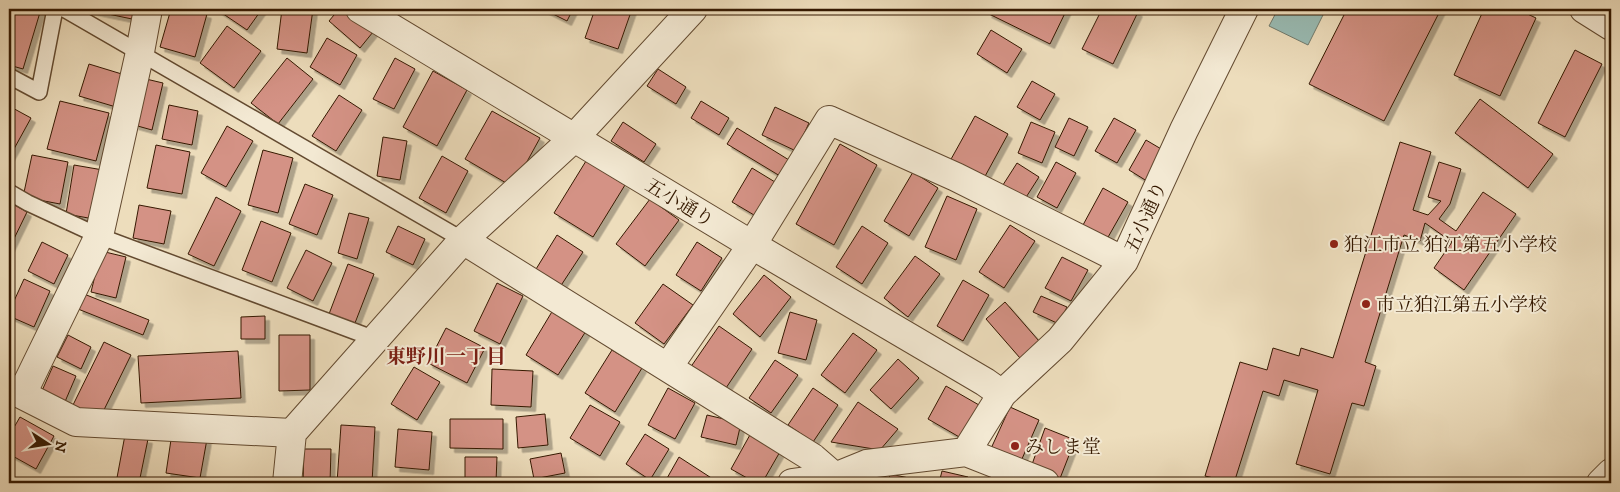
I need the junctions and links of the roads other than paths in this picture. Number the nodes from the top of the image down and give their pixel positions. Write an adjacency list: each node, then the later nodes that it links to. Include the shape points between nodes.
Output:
1 (55, 9): 10 (lane, via 39,92)
2 (64, 9): 9 (lane)
3 (148, 9): 9 (street)
4 (692, 9): 11 (street)
5 (1244, 9): 16 (street, 五小通り)
6 (1584, 9): 8 (street)
7 (372, 12): 11 (street, 五小通り)
8 (1611, 26)
9 (140, 52): 13 (street); 14 (lane)
10 (9, 76)
11 (574, 138): 14 (street); 15 (street, 五小通り)
12 (9, 192): 13 (lane)
13 (99, 236): 17 (lane); 19 (street)
14 (463, 240): 17 (street); 18 (street)
15 (752, 245): 16 (street, via 829,120); 18 (street); 20 (street, 五小通り)
16 (1124, 261): 20 (street, 五小通り, via 1060,340)
17 (375, 339): 21 (street)
18 (668, 367): 25 (street, via 813,458)
19 (15, 391): 21 (street, via 76,422)
20 (1002, 394): 22 (street, 五小通り)
21 (292, 433): 26 (street)
22 (966, 452): 24 (street); 28 (street)
23 (1611, 473): 29 (street)
24 (865, 474): 25 (street)
25 (835, 477): 27 (street)
26 (287, 483)
27 (792, 483)
28 (1045, 483)
29 (1601, 483)

